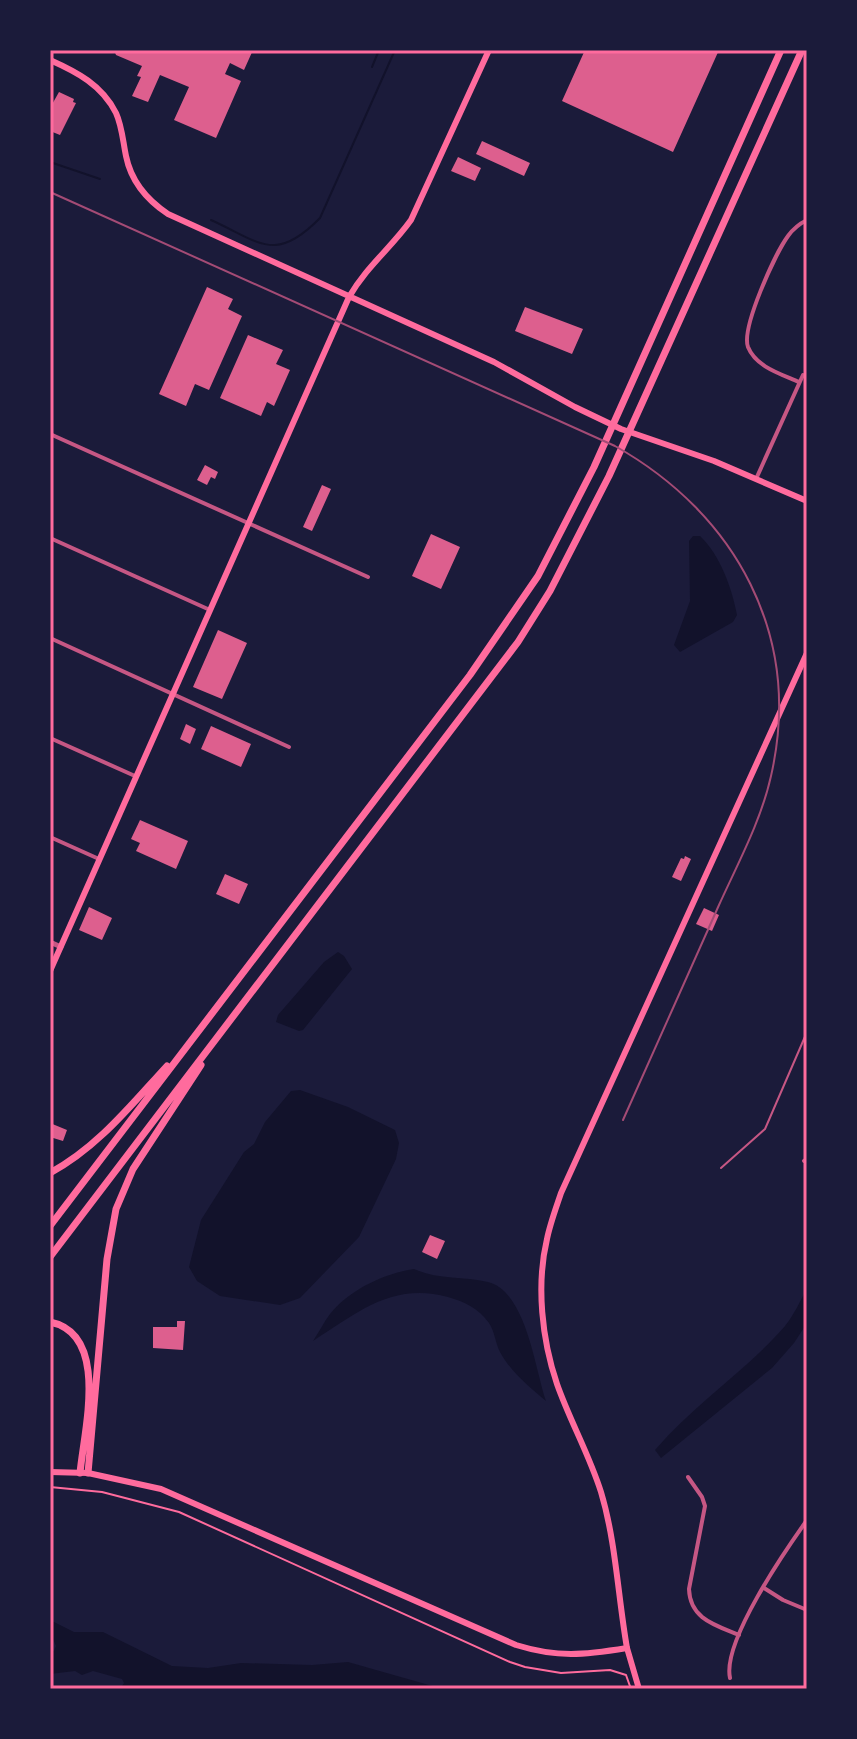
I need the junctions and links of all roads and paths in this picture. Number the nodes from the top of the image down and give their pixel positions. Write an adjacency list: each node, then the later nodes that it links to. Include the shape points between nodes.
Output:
1 (489, 50): 6 (main road, via 411,220)
2 (781, 50): 28 (highway, via 594,467 538,576 505,627)
3 (802, 50): 27 (highway, via 609,476 556,580 518,642)
4 (50, 60): 6 (main road, via 79,73 102,92 116,113 131,173 156,206)
5 (807, 220): 8 (street, via 783,245 746,337 762,365)
6 (349, 297): 10 (main road, via 494,362 621,429); 12 (main road)
7 (803, 375): 8 (street)
8 (799, 382): 10 (street)
9 (50, 434): 12 (street)
10 (755, 480): 11 (main road)
11 (807, 501)
12 (248, 524): 14 (street); 15 (main road)
13 (50, 538): 15 (street)
14 (368, 577)
15 (210, 610): 18 (main road)
16 (50, 638): 18 (street)
17 (807, 653): 43 (main road, via 561,1193 546,1241 543,1314 548,1350 601,1494)
18 (173, 694): 20 (street); 21 (main road)
19 (50, 738): 21 (street)
20 (289, 747)
21 (136, 776): 23 (main road)
22 (50, 837): 23 (street)
23 (99, 860): 25 (main road)
24 (50, 942): 25 (street)
25 (61, 947): 26 (main road)
26 (50, 971)
27 (231, 1018): 33 (highway); 36 (highway, via 138,1160 116,1209)
28 (201, 1028): 31 (highway, via 104,1135); 32 (highway)
29 (807, 1032): 30 (lane, via 765,1129)
30 (721, 1168)
31 (50, 1173)
32 (50, 1226)
33 (50, 1257)
34 (50, 1322): 36 (highway, via 74,1335 87,1355)
35 (50, 1472): 36 (main road)
36 (84, 1473): 43 (main road, via 161,1489 516,1645 577,1656)
37 (688, 1477): 42 (street, via 705,1506 689,1599 701,1618)
38 (50, 1487): 45 (path, via 115,1495 179,1512 525,1667 561,1673 610,1670 626,1675)
39 (807, 1520): 40 (street)
40 (764, 1588): 41 (street); 42 (street)
41 (807, 1610)
42 (739, 1635): 44 (street, via 730,1657)
43 (627, 1648): 46 (main road)
44 (730, 1678)
45 (631, 1689)
46 (639, 1689)

